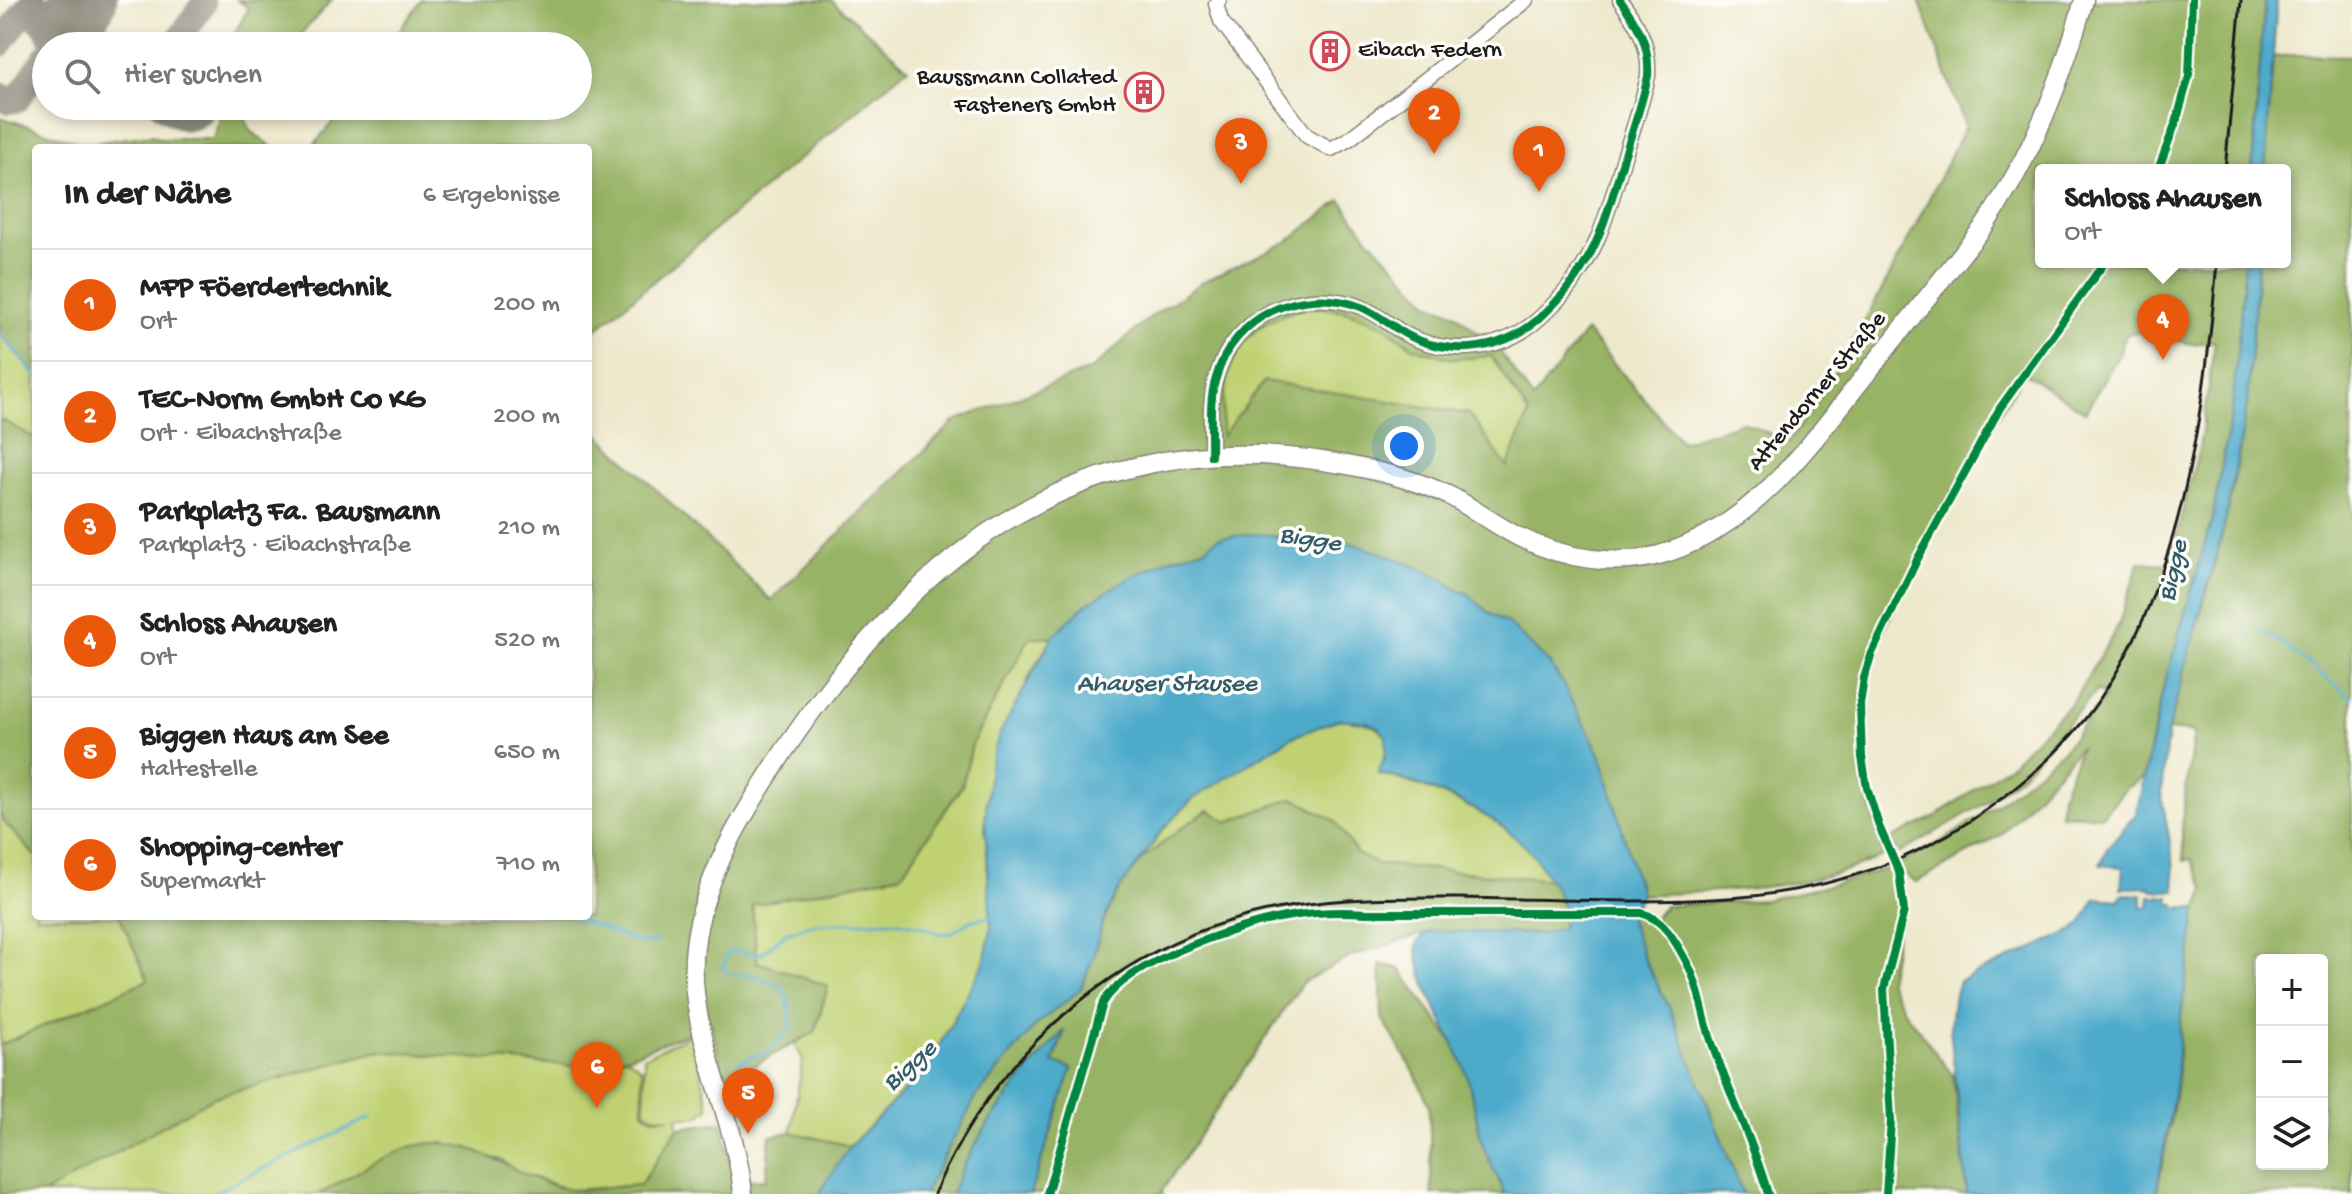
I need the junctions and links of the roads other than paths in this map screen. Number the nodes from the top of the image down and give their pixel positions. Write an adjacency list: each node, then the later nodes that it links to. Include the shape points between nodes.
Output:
1 (1219, 0): 2 (street, via 1221,21 1307,136 1331,149)
2 (1526, 0)
3 (1620, 0): 5 (street, via 1647,45 1646,84 1601,234 1585,267 1559,300 1511,337 1456,349 1416,339 1344,302 1308,300 1276,308 1251,323 1220,365 1212,394)
4 (2084, 0): 5 (main road, Attendorner Straße, via 2033,144 1985,225 1787,471 1740,515 1702,538 1643,558 1585,558 1528,540 1447,495 1397,477 1293,458)
5 (1211, 456): 6 (main road, Attendorner Straße, via 1155,461 1110,473 1008,519 949,561 909,599 850,663 778,761 732,838 708,892 695,943 701,1025 738,1152)
6 (743, 1194)

